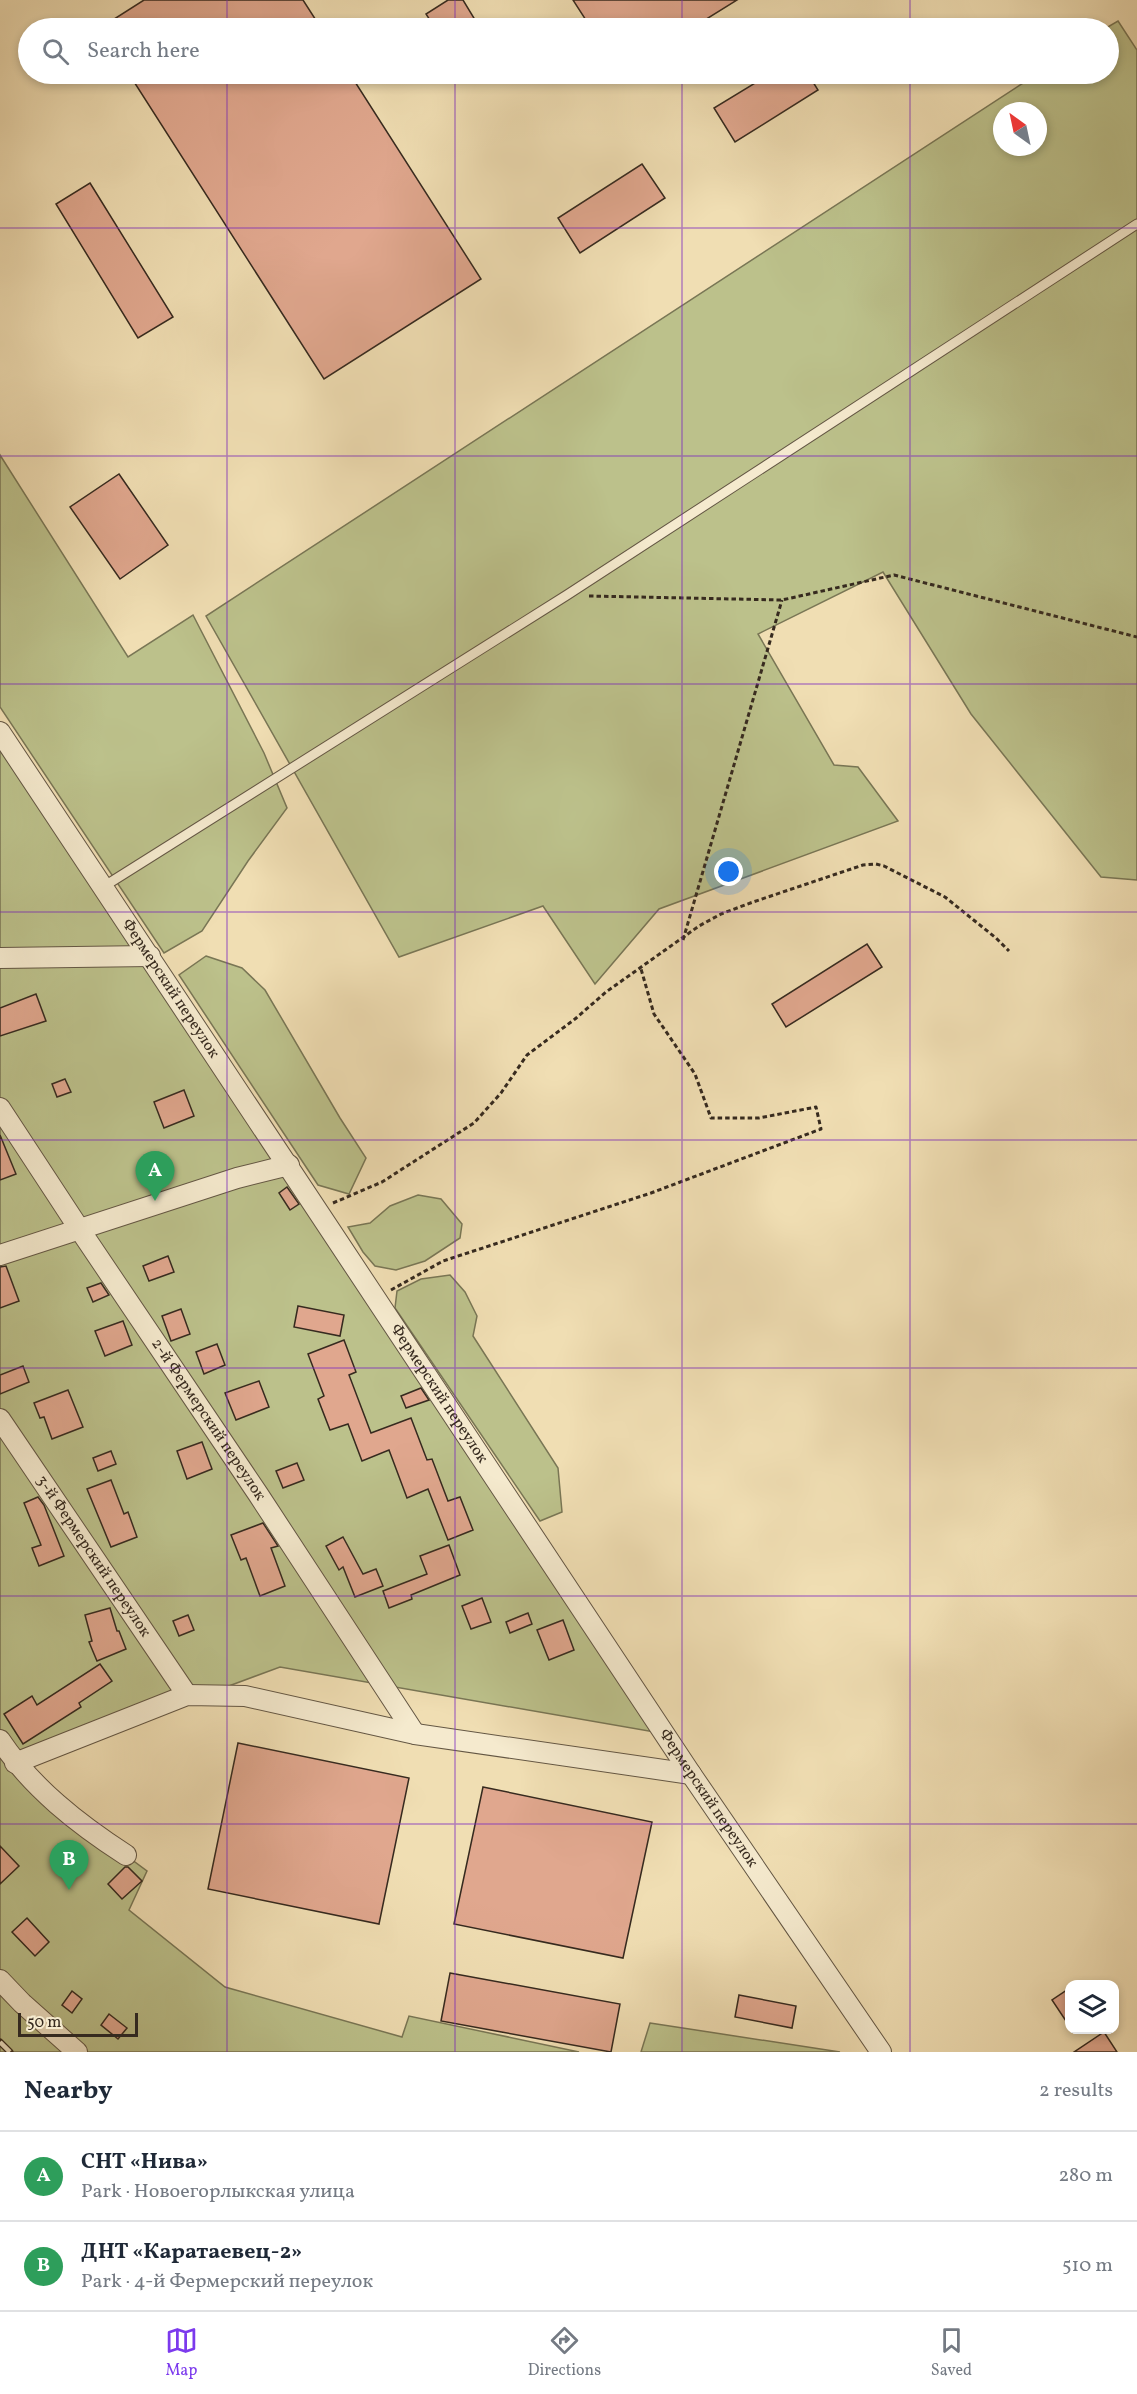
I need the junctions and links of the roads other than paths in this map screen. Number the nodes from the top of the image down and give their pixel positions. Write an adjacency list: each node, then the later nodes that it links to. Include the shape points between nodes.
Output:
1 (1137, 224): 3 (lane, via 567,595)
2 (0, 732): 3 (street, Фермерский переулок)
3 (103, 887): 4 (street, Фермерский переулок)
4 (150, 956): 5 (street); 7 (street, Фермерский переулок)
5 (0, 958)
6 (0, 1108): 8 (street, 2-й Фермерский переулок)
7 (289, 1165): 8 (street, via 237,1178); 15 (street, Фермерский переулок)
8 (80, 1230): 9 (street); 12 (street, 2-й Фермерский переулок)
9 (0, 1255)
10 (0, 1419): 11 (street, 3-й Фермерский переулок)
11 (187, 1695): 12 (street, via 245,1696); 14 (street)
12 (415, 1734): 15 (street)
13 (0, 1740): 14 (street)
14 (15, 1763): 16 (street, via 88,1830)
15 (691, 1774): 19 (street, Фермерский переулок)
16 (126, 1855)
17 (0, 1980): 18 (street)
18 (77, 2052)
19 (881, 2052)

